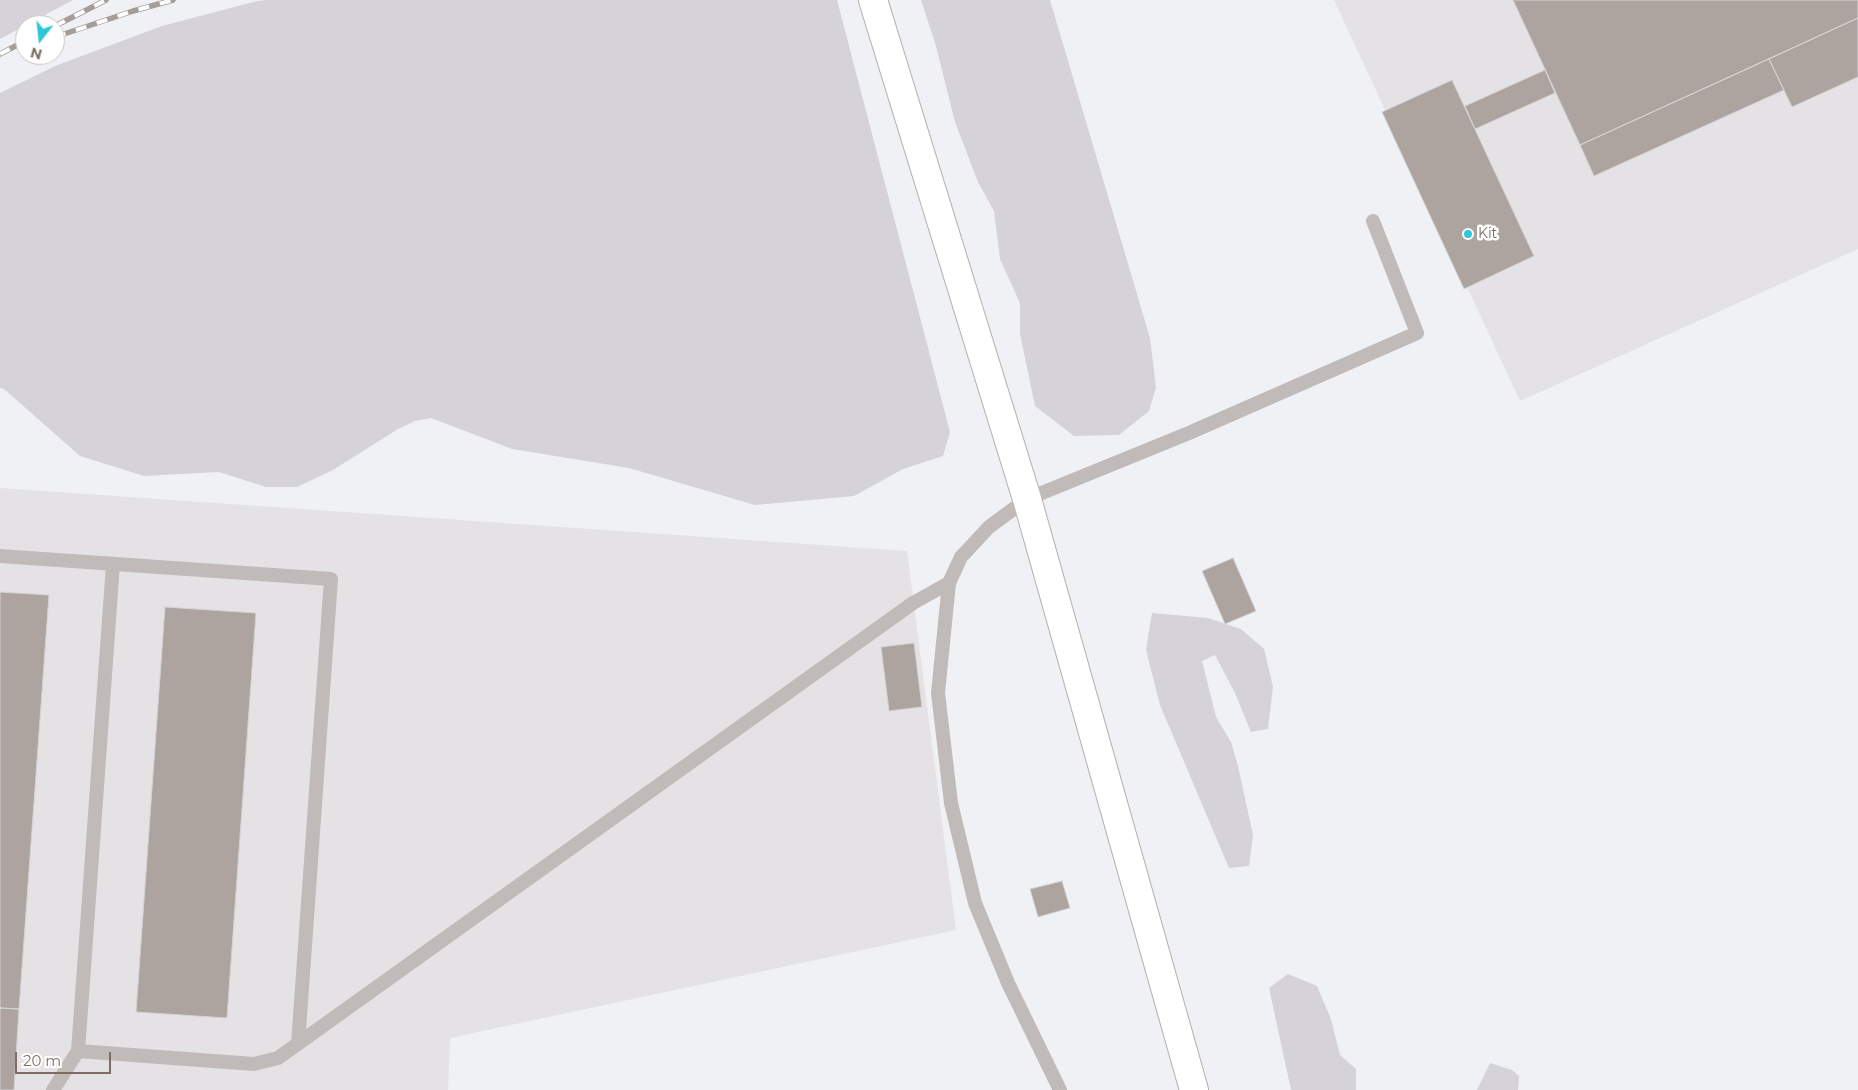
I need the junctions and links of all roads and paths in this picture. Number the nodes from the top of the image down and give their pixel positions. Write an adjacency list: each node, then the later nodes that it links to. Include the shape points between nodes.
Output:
1 (873, 0): 3 (street)
2 (1373, 221): 3 (lane, via 1417,333 1189,433)
3 (1027, 499): 6 (lane, via 989,526 961,557); 11 (street)
4 (0, 556): 5 (lane)
5 (113, 564): 7 (lane, via 331,579); 8 (lane)
6 (949, 583): 7 (lane, via 914,603); 10 (lane, via 938,693 951,803 975,903 1008,983)
7 (298, 1044): 8 (lane, via 278,1058 254,1064)
8 (78, 1051): 9 (lane)
9 (53, 1090)
10 (1060, 1090)
11 (1194, 1090)

